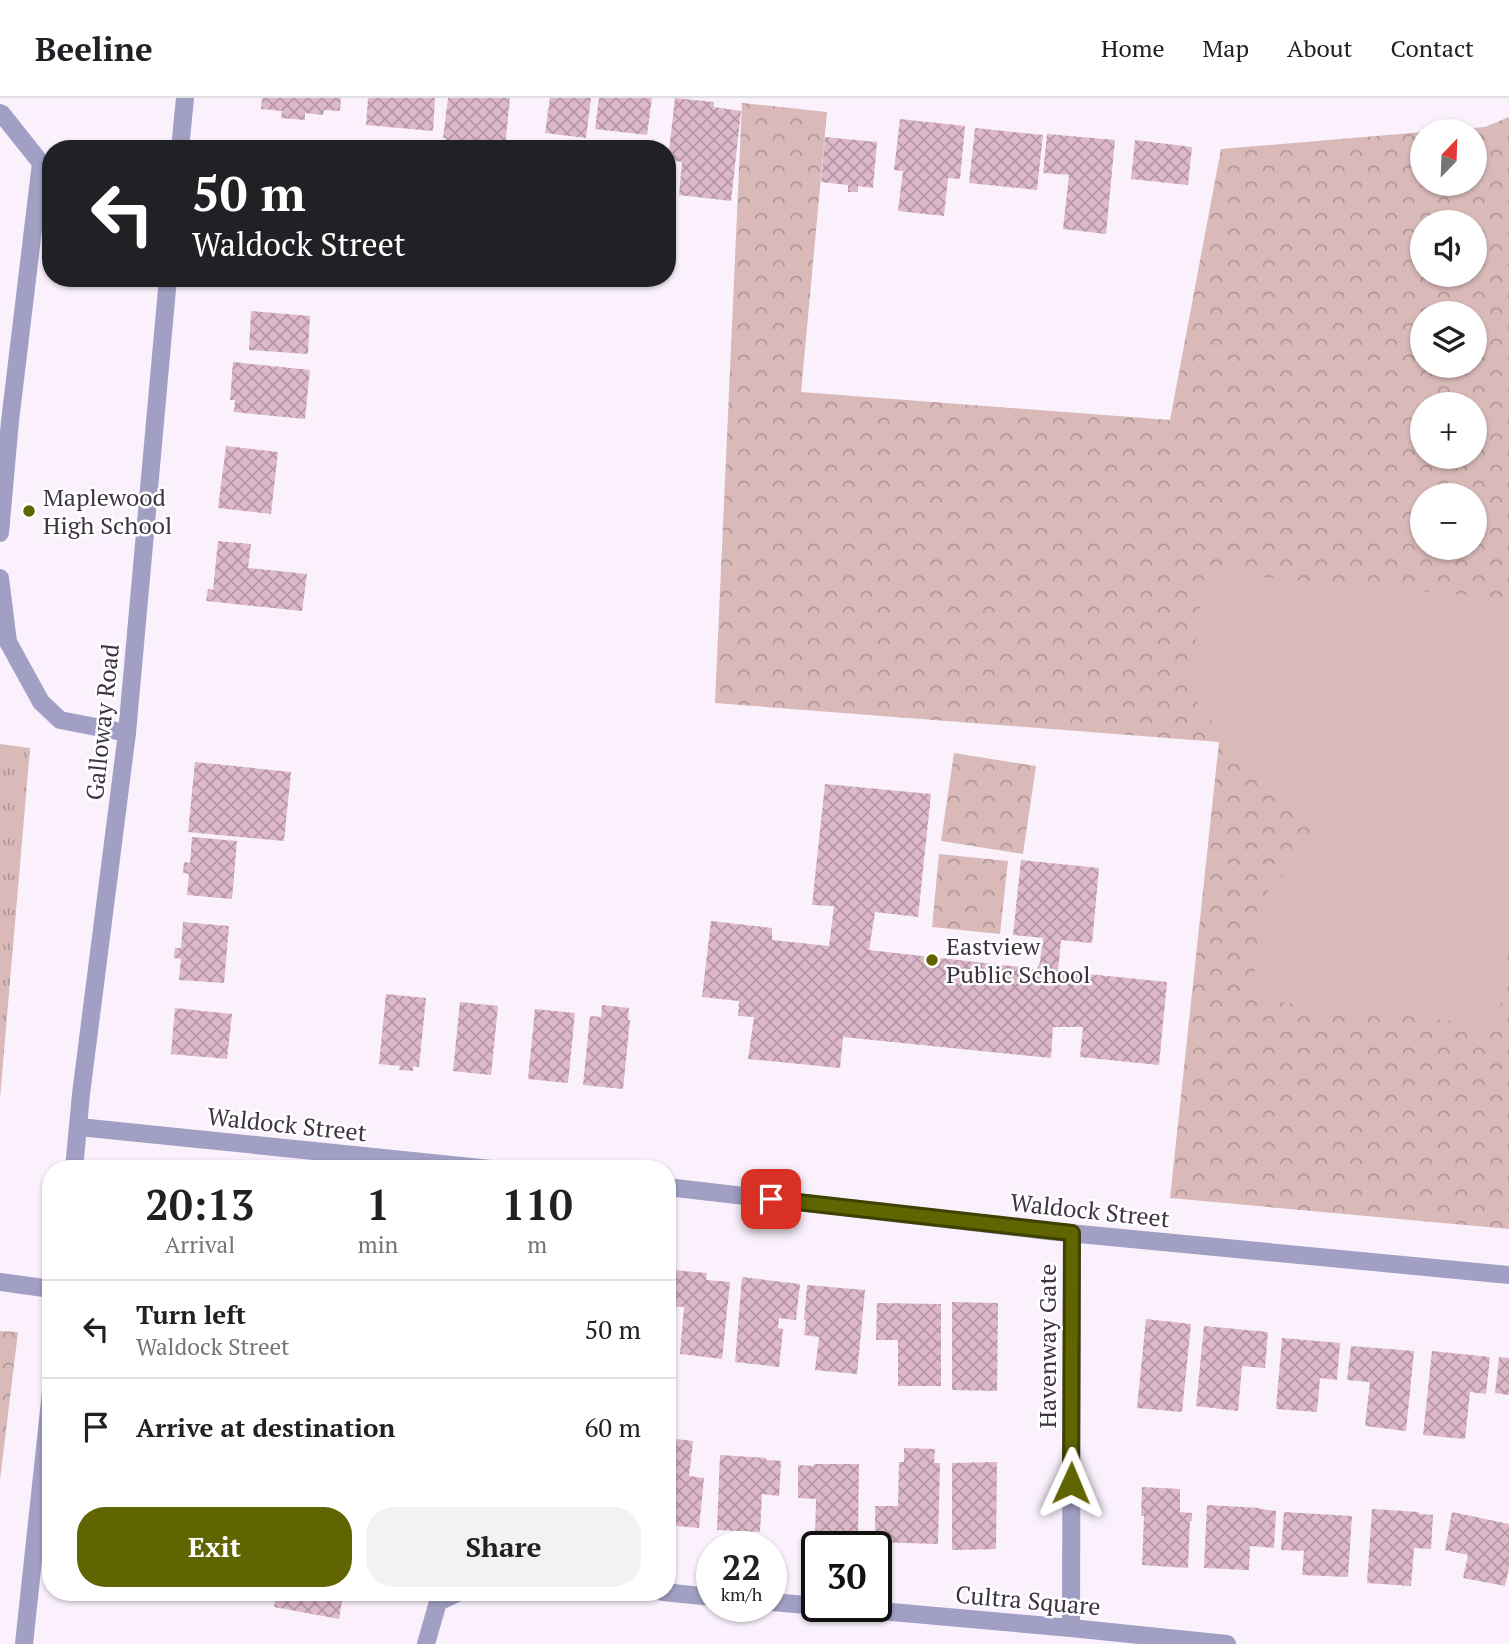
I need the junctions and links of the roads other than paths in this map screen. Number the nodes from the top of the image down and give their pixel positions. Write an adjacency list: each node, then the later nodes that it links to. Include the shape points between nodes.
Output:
1 (185, 98): 3 (street)
2 (2, 108): 4 (street)
3 (181, 140)
4 (42, 159)
5 (42, 193): 7 (street, via 10,421)
6 (167, 287): 9 (street, Galloway Road)
7 (0, 533)
8 (0, 578): 9 (street, via 8,642 41,702 60,720)
9 (127, 733): 10 (street, Galloway Road)
10 (79, 1127): 11 (street, Galloway Road); 12 (street, Waldock Street)
11 (75, 1160)
12 (403, 1160)
13 (676, 1188): 14 (street, Waldock Street)
14 (1072, 1233): 15 (street, Waldock Street); 23 (street, Havenway Gate)
15 (1509, 1275)
16 (0, 1282): 17 (street)
17 (42, 1288)
18 (42, 1476): 24 (street)
19 (676, 1593): 20 (street)
20 (696, 1595)
21 (440, 1601): 25 (street)
22 (892, 1612): 23 (street, Cultra Square)
23 (1071, 1628): 26 (street, Cultra Square)
24 (24, 1644)
25 (425, 1644)
26 (1227, 1644)

